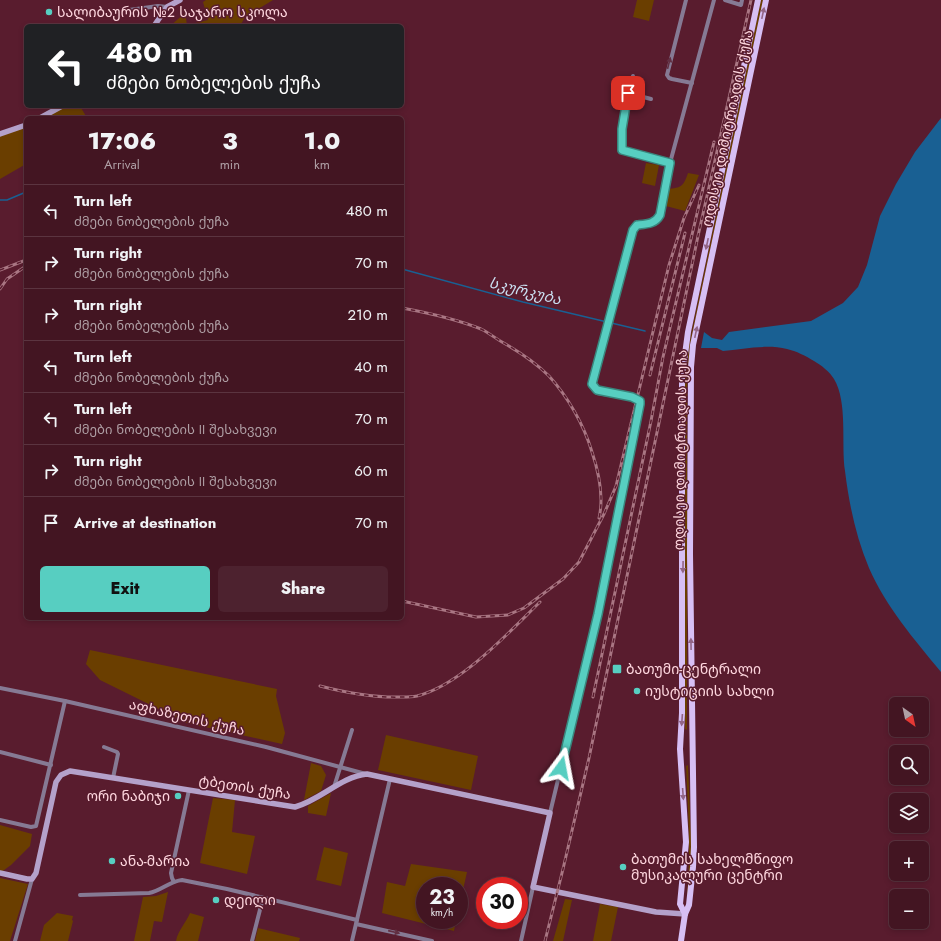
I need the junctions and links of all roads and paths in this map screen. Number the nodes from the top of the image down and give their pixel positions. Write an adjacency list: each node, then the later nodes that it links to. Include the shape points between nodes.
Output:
1 (180, 0): 8 (street)
2 (686, 0): 12 (street, one-way to 2, via 672,79 667,75)
3 (714, 0): 12 (street)
4 (724, 0): 7 (street)
5 (758, 0): 23 (main road, ოდისეი დიმიტრიადის ქუჩა, one-way to 23, via 685,349 682,385 683,617)
6 (766, 0): 24 (main road, ოდისეი დიმიტრიადის ქუჩა, one-way to 6, via 690,388 693,345)
7 (742, 2)
8 (167, 7): 9 (street); 10 (street)
9 (129, 10)
10 (155, 24)
11 (633, 76): 13 (street)
12 (692, 83): 19 (street)
13 (628, 93): 14 (street); 19 (street, via 622,129 622,150)
14 (651, 99)
15 (58, 108): 16 (street)
16 (44, 116)
17 (24, 125): 18 (street)
18 (0, 134)
19 (670, 163): 38 (street, via 659,218 655,222 637,225 633,230 592,384 597,393 634,399 640,401 640,404 596,621)
20 (0, 688): 21 (street, აფხაზეთის ქუჩა)
21 (65, 701): 29 (street); 30 (street, აფხაზეთის ქუჩა)
22 (352, 730): 30 (street)
23 (680, 736): 24 (main road); 27 (main road, ოდისეი დიმიტრიადის ქუჩა)
24 (692, 739): 28 (main road, ოდისეი დიმიტრიადის ქუჩა)
25 (104, 747): 32 (street, via 118,754)
26 (0, 752): 29 (street)
27 (680, 755): 28 (main road, via 686,758); 46 (main road, one-way to 46, via 686,842 680,904)
28 (692, 756): 46 (main road, via 693,867 689,905)
29 (51, 764): 36 (street)
30 (341, 766): 31 (street, აფხაზეთის ქუჩა); 34 (street)
31 (367, 774): 33 (street, ტბეთის ქუჩა); 34 (street, ტბეთის ქუჩა, via 350,778)
32 (113, 778): 35 (street, ტბეთის ქუჩა); 37 (street, ტბეთის ქუჩა, via 70,771 61,775 56,782)
33 (390, 779): 38 (street, ტბეთის ქუჩა); 47 (street)
34 (334, 788): 35 (street, ტბეთის ქუჩა, via 295,807)
35 (189, 790): 42 (street, via 171,872)
36 (42, 799): 37 (street); 39 (street, via 38,822 34,827)
37 (52, 800): 41 (street, via 36,873)
38 (550, 813): 43 (street)
39 (0, 820)
40 (0, 873): 41 (street)
41 (32, 879): 48 (street)
42 (174, 882): 44 (street, via 149,893); 45 (street, via 194,882)
43 (533, 887): 46 (street, via 656,912); 52 (street)
44 (80, 895)
45 (263, 898): 47 (street); 49 (street)
46 (685, 914): 53 (main road)
47 (356, 922): 50 (street); 51 (street, one-way to 51)
48 (16, 940)
49 (252, 941)
50 (352, 941)
51 (432, 941)
52 (521, 941)
53 (681, 941)

